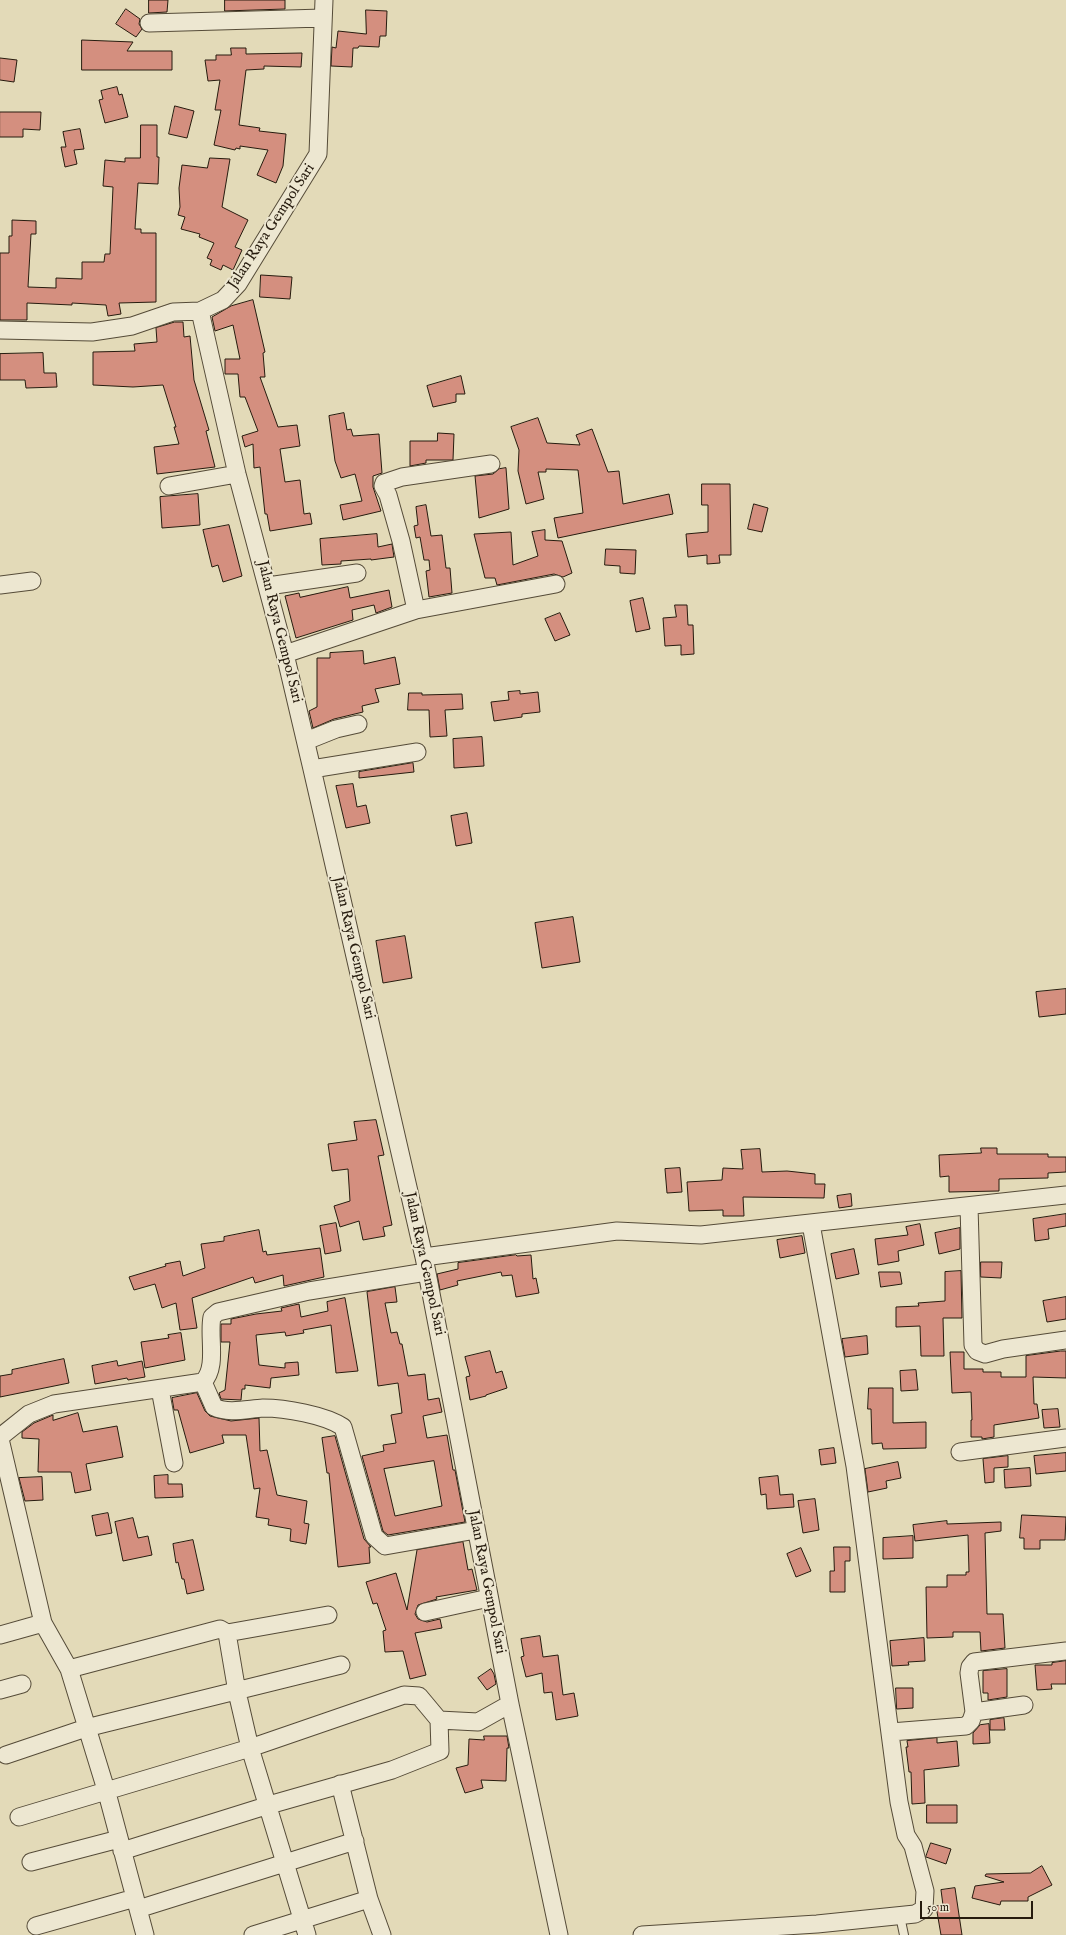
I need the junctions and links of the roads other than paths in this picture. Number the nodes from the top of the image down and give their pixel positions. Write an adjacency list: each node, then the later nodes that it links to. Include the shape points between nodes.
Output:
1 (324, 0): 2 (street, Jalan Raya Gempol Sari)
2 (324, 18): 3 (street); 4 (street, Jalan Raya Gempol Sari, via 318,154 238,284 223,300)
3 (149, 23)
4 (200, 312): 5 (street, via 173,312 132,326 92,332); 7 (street, Jalan Raya Gempol Sari)
5 (0, 330)
6 (491, 464): 14 (street, via 402,477 384,483 401,541)
7 (237, 474): 8 (street); 13 (street, Jalan Raya Gempol Sari)
8 (169, 486)
9 (357, 573): 13 (street)
10 (32, 581): 12 (street)
11 (556, 584): 14 (street)
12 (0, 585)
13 (268, 586): 15 (street, Jalan Raya Gempol Sari)
14 (416, 610): 15 (street)
15 (285, 654): 17 (street, Jalan Raya Gempol Sari)
16 (358, 724): 17 (street)
17 (306, 740): 19 (street, Jalan Raya Gempol Sari)
18 (417, 752): 19 (street)
19 (312, 769): 23 (street, Jalan Raya Gempol Sari)
20 (1066, 1195): 21 (street)
21 (969, 1206): 22 (street); 24 (street, via 973,1345 977,1351 985,1354)
22 (810, 1224): 23 (street, via 701,1235 617,1231); 49 (street, via 855,1466)
23 (425, 1264): 25 (street, via 218,1312 212,1317 210,1326 211,1371); 31 (street, Jalan Raya Gempol Sari)
24 (1066, 1340)
25 (203, 1382): 26 (street); 31 (street, via 217,1409 265,1408 320,1416 343,1427 374,1536 385,1546)
26 (160, 1389): 27 (street, via 54,1404 29,1414); 30 (street)
27 (0, 1438): 35 (street)
28 (1066, 1438): 29 (street)
29 (960, 1452)
30 (174, 1463)
31 (476, 1530): 32 (street, Jalan Raya Gempol Sari)
32 (489, 1598): 33 (street); 44 (street, Jalan Raya Gempol Sari)
33 (425, 1612)
34 (328, 1614): 36 (street)
35 (44, 1623): 37 (street); 40 (street)
36 (227, 1633): 40 (street, via 220,1630); 43 (street)
37 (0, 1635)
38 (1066, 1650): 46 (street, via 974,1662 970,1667 970,1673)
39 (341, 1665): 43 (street)
40 (69, 1669): 48 (street)
41 (22, 1684): 42 (street)
42 (0, 1690)
43 (237, 1692): 48 (street); 50 (street)
44 (510, 1704): 47 (street, via 478,1722); 69 (street, Jalan Raya Gempol Sari)
45 (1024, 1705): 46 (street)
46 (974, 1712): 49 (street, via 971,1722 966,1726)
47 (439, 1720): 50 (street, via 419,1696 404,1695); 52 (street, via 440,1751 392,1770)
48 (86, 1728): 51 (street); 53 (street)
49 (891, 1732): 62 (street, via 899,1802 906,1835 913,1846 925,1891 922,1912)
50 (250, 1748): 53 (street); 54 (street)
51 (6, 1755)
52 (340, 1784): 54 (street); 56 (street)
53 (107, 1792): 55 (street); 57 (street)
54 (269, 1805): 57 (street); 59 (street)
55 (19, 1818)
56 (355, 1841): 59 (street); 60 (street)
57 (120, 1845): 58 (street); 61 (street)
58 (31, 1862)
59 (285, 1863): 61 (street); 64 (street)
60 (369, 1899): 64 (street); 68 (street)
61 (136, 1903): 63 (street); 66 (street)
62 (900, 1916): 65 (street); 71 (lane)
63 (36, 1926)
64 (304, 1927): 67 (street)
65 (737, 1932): 70 (street)
66 (146, 1935)
67 (253, 1935)
68 (382, 1935)
69 (559, 1935)
70 (642, 1935)
71 (904, 1935)

